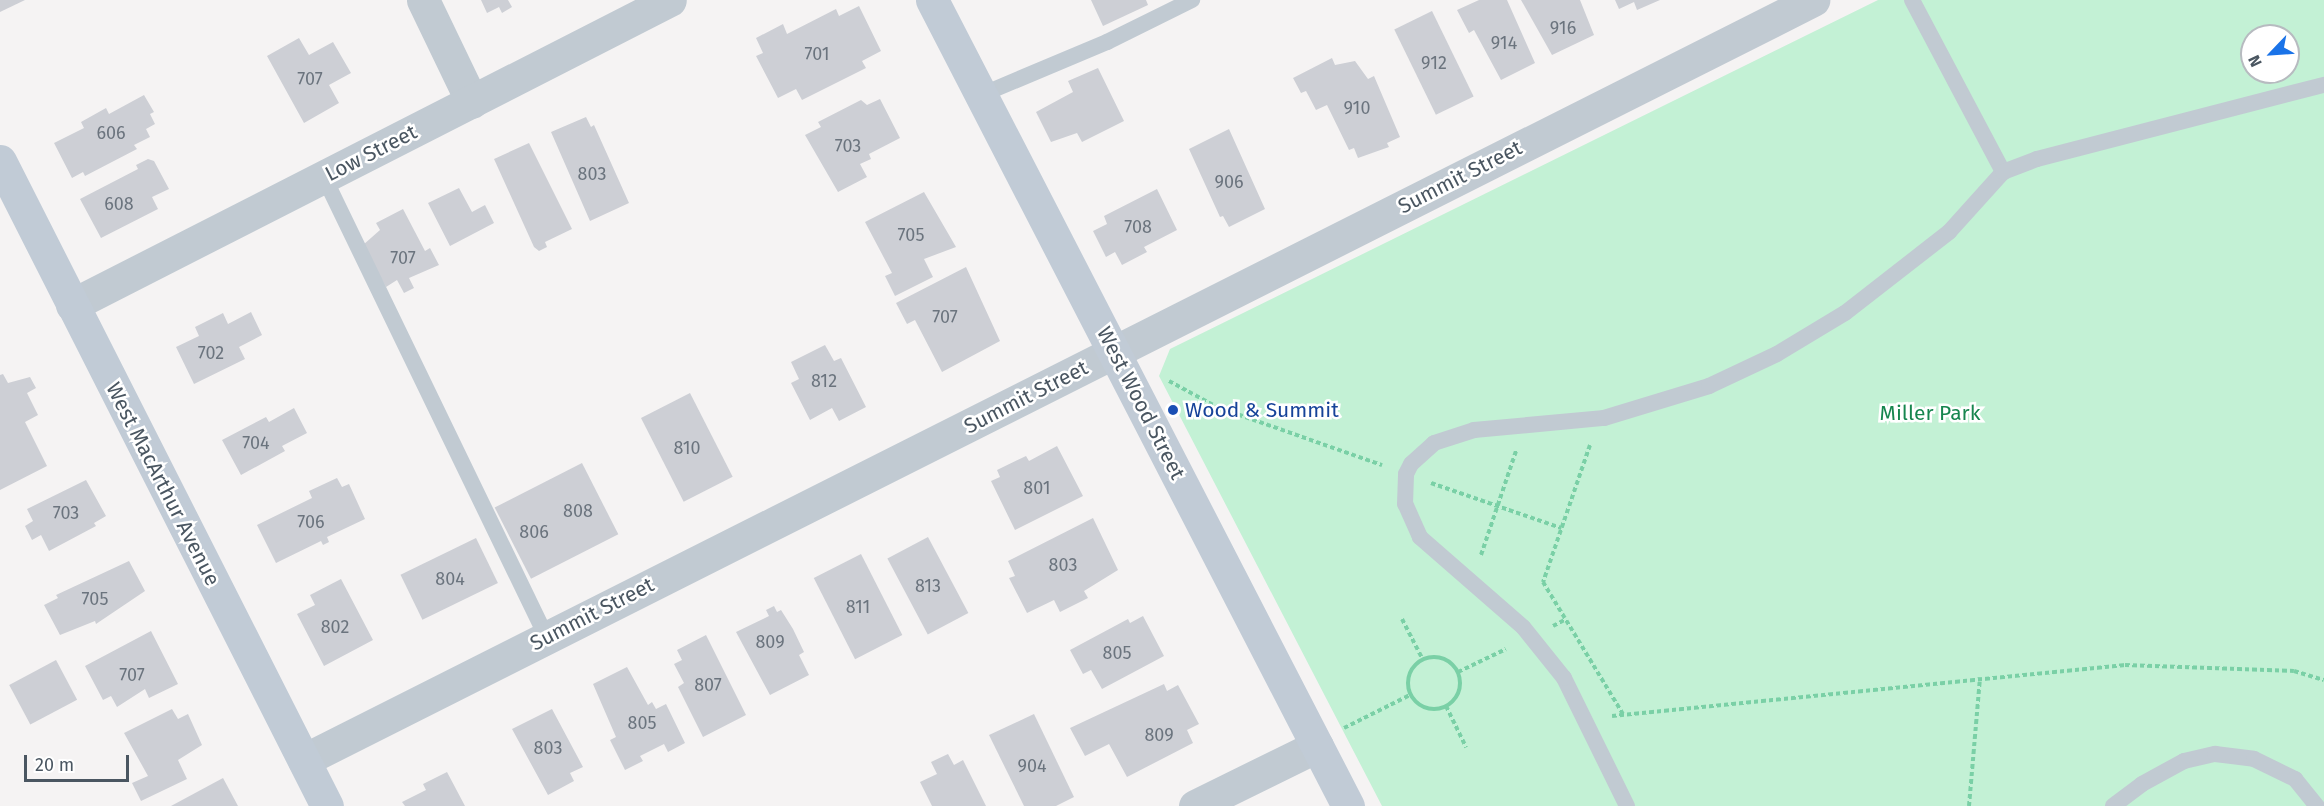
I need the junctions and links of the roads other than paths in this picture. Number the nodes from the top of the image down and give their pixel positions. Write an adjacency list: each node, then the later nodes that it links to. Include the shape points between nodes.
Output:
1 (423, 0): 9 (street)
2 (670, 0): 9 (street, Low Street)
3 (932, 0): 8 (street, West Wood Street)
4 (1192, 0): 8 (lane, via 1107,42)
5 (1813, 0): 14 (street, Summit Street)
6 (1912, 0): 11 (lane)
7 (2324, 85): 11 (lane, via 2037,159)
8 (981, 95): 14 (street, West Wood Street)
9 (472, 102): 12 (street, Low Street)
10 (0, 161): 13 (street, West MacArthur Avenue)
11 (2002, 172): 21 (lane, via 1949,232 1835,319 1777,354 1709,386 1599,418 1474,430 1434,443 1406,474 1405,504 1420,537 1473,579 1523,627 1564,678)
12 (324, 177): 13 (street, Low Street); 15 (lane)
13 (72, 305): 17 (street, West MacArthur Avenue)
14 (1114, 351): 15 (street, Summit Street); 16 (street, West Wood Street)
15 (546, 636): 17 (street, Summit Street)
16 (1317, 746): 19 (street); 20 (street, West Wood Street)
17 (304, 760): 18 (street, West MacArthur Avenue)
18 (327, 806)
19 (1195, 806)
20 (1348, 806)
21 (1627, 806)
22 (2113, 806): 23 (lane, via 2142,783 2184,761 2215,754 2254,759 2295,779)
23 (2317, 806)

